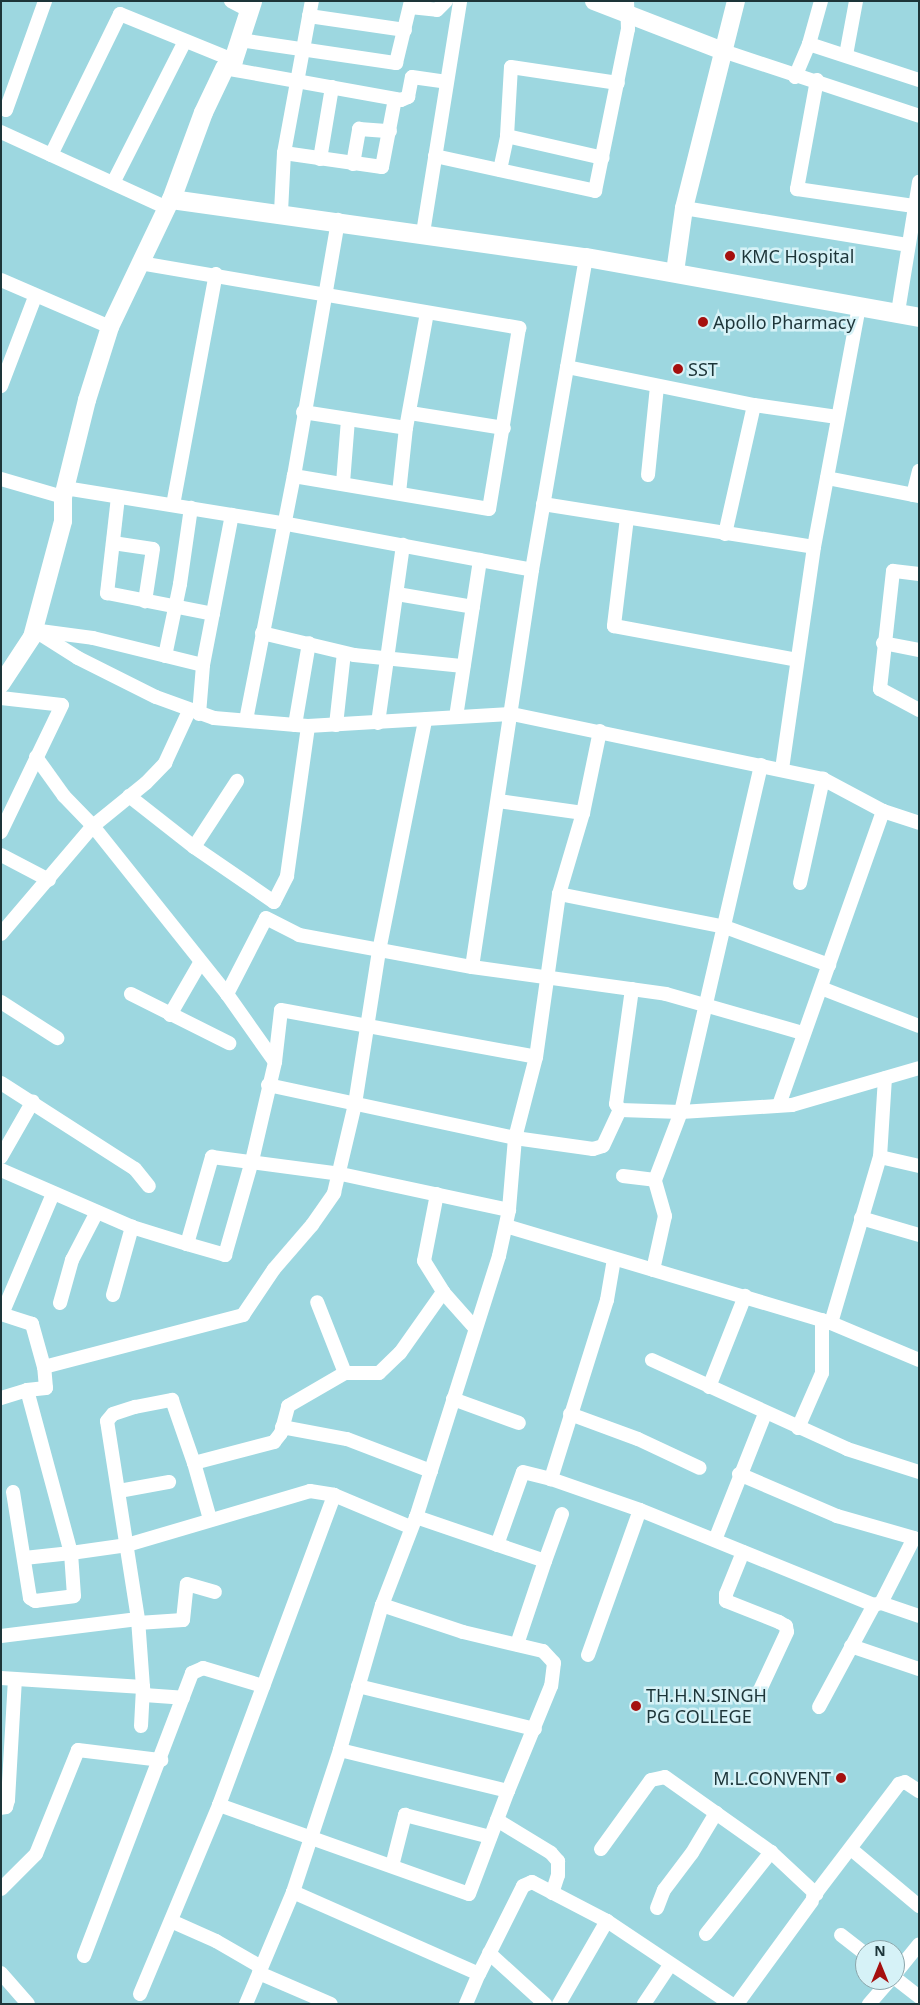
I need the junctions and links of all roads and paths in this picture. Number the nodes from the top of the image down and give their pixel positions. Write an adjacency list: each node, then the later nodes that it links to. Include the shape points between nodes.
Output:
1 (45, 1): 30 (street)
2 (231, 1): 11 (street)
3 (312, 1): 13 (street)
4 (446, 1): 10 (street, via 437,10)
5 (460, 1): 26 (street)
6 (594, 1): 12 (street)
7 (736, 1): 19 (street)
8 (821, 1): 17 (street)
9 (856, 1): 20 (street)
10 (410, 4): 14 (street)
11 (250, 5): 15 (main road)
12 (627, 7): 19 (street); 27 (street, via 628,30)
13 (309, 16): 14 (street); 18 (street)
14 (405, 30): 18 (street, via 399,59 391,64)
15 (240, 40): 18 (street); 21 (main road)
16 (185, 41): 21 (street); 36 (street, via 120,14); 43 (street)
17 (809, 44): 20 (street); 22 (street)
18 (303, 50): 25 (street)
19 (723, 51): 22 (street); 46 (street)
20 (846, 55): 24 (street)
21 (229, 64): 25 (street); 44 (main road, via 202,112)
22 (795, 77): 23 (street)
23 (817, 80): 31 (street); 45 (street, via 797,189)
24 (919, 80)
25 (297, 81): 28 (street); 35 (street)
26 (447, 82): 29 (street, via 412,77 408,97); 37 (street)
27 (618, 83): 34 (street, via 511,66); 38 (street)
28 (332, 87): 29 (street); 39 (street)
29 (395, 99): 32 (street)
30 (3, 112)
31 (919, 116)
32 (390, 131): 40 (street, via 382,167); 40 (street, via 359,129)
33 (1, 132): 36 (street)
34 (507, 136): 38 (street); 41 (street)
35 (284, 153): 39 (street); 47 (street)
36 (51, 155): 43 (street)
37 (435, 156): 41 (street); 50 (street)
38 (603, 158): 41 (street, via 595,191)
39 (320, 159): 40 (street)
40 (353, 164)
41 (500, 170)
42 (919, 182): 45 (street)
43 (113, 183): 44 (street)
44 (169, 204): 47 (main road); 53 (street)
45 (914, 206): 49 (street)
46 (684, 208): 51 (street); 54 (street)
47 (281, 212): 48 (main road)
48 (338, 220): 50 (main road); 57 (street)
49 (914, 224): 51 (street)
50 (423, 233): 52 (main road)
51 (907, 245): 60 (street)
52 (586, 257): 54 (main road); 64 (street)
53 (140, 262): 55 (street); 63 (street)
54 (675, 272): 59 (main road)
55 (216, 274): 57 (street); 85 (street)
56 (1, 280): 58 (street)
57 (325, 294): 61 (street); 68 (street)
58 (35, 297): 63 (street); 65 (street)
59 (859, 307): 60 (main road); 70 (street)
60 (898, 312): 62 (main road)
61 (427, 313): 69 (street); 73 (street, via 519,328)
62 (919, 317)
63 (110, 326): 80 (street, via 87,400)
64 (567, 368): 66 (street); 84 (street)
65 (3, 378)
66 (657, 386): 67 (street); 75 (street)
67 (754, 405): 70 (street); 90 (street)
68 (303, 412): 71 (street); 76 (street)
69 (410, 413): 72 (street); 73 (street)
70 (836, 417): 78 (street)
71 (348, 419): 72 (street); 79 (street)
72 (406, 428): 81 (street)
73 (504, 428): 81 (street, via 489,509)
74 (919, 471): 82 (street)
75 (648, 475)
76 (294, 476): 79 (street); 89 (street)
77 (1, 478): 80 (street)
78 (827, 478): 82 (street); 93 (street)
79 (343, 483): 81 (street)
80 (64, 493): 83 (street); 102 (street, via 63,521)
81 (399, 493)
82 (916, 495)
83 (118, 496): 85 (street); 91 (street)
84 (543, 504): 88 (street); 95 (street)
85 (173, 505): 86 (street)
86 (191, 508): 87 (street); 99 (street)
87 (232, 515): 89 (street); 101 (street)
88 (627, 518): 90 (street); 110 (street, via 614,626)
89 (282, 524): 92 (street); 103 (street)
90 (725, 534): 93 (street)
91 (113, 542): 98 (street, via 107,593); 98 (street, via 153,549)
92 (403, 545): 94 (street); 97 (street)
93 (814, 547): 110 (street)
94 (480, 560): 95 (street); 100 (street)
95 (532, 570): 117 (street)
96 (919, 574): 105 (street, via 893,571)
97 (397, 594): 100 (street); 109 (street)
98 (145, 601): 99 (street)
99 (175, 607): 101 (street); 108 (street)
100 (473, 607): 112 (street)
101 (213, 614): 111 (street)
102 (34, 630): 108 (street, via 93,638); 113 (street); 116 (street, via 78,658)
103 (262, 633): 104 (street); 119 (street)
104 (309, 643): 107 (street); 123 (street)
105 (883, 643): 106 (street); 115 (street, via 880,689)
106 (919, 650)
107 (344, 653): 109 (street); 122 (street)
108 (165, 656): 111 (street)
109 (385, 658): 112 (street); 121 (street)
110 (797, 660): 127 (street)
111 (203, 664): 116 (street)
112 (464, 666): 118 (street)
113 (1, 684)
114 (1, 698): 125 (street, via 62,705)
115 (919, 710)
116 (194, 712): 119 (street); 130 (street, via 165,762)
117 (512, 714): 118 (street); 124 (street); 131 (street)
118 (456, 716): 120 (street)
119 (246, 720): 123 (street)
120 (425, 720): 121 (street); 144 (street)
121 (378, 723): 122 (street)
122 (336, 725): 123 (street)
123 (301, 726): 137 (street, via 288,876 274,902)
124 (600, 731): 126 (street); 133 (street)
125 (36, 756): 135 (street, via 64,796); 136 (street)
126 (761, 765): 127 (street); 142 (street)
127 (782, 768): 128 (street)
128 (823, 779): 132 (street); 140 (street)
129 (237, 781): 137 (street)
130 (129, 796): 135 (street); 137 (street)
131 (498, 801): 133 (street); 147 (street)
132 (883, 811): 134 (street); 146 (street)
133 (583, 813): 141 (street)
134 (919, 822)
135 (93, 826): 139 (street); 145 (street)
136 (1, 832)
137 (194, 847)
138 (1, 855): 139 (street)
139 (49, 880): 143 (street)
140 (800, 883)
141 (559, 894): 142 (street); 148 (street)
142 (725, 927): 146 (street); 154 (street)
143 (1, 934)
144 (379, 951): 147 (street); 152 (street, via 299,935 266,918); 157 (street)
145 (200, 963): 152 (street); 155 (street)
146 (830, 965): 149 (street)
147 (472, 967): 148 (street)
148 (546, 976): 150 (street); 161 (street)
149 (821, 988): 156 (street); 158 (street)
150 (632, 989): 154 (street); 170 (street, via 616,1104)
151 (131, 994): 155 (street)
152 (227, 994): 162 (street)
153 (1, 1002): 159 (street)
154 (704, 1005): 158 (street); 171 (street)
155 (170, 1015): 160 (street)
156 (919, 1026)
157 (368, 1027): 161 (street); 162 (street, via 282,1010); 168 (street)
158 (803, 1033): 169 (street)
159 (57, 1038)
160 (229, 1043)
161 (536, 1057): 172 (street)
162 (275, 1062): 166 (street)
163 (919, 1068): 164 (street)
164 (885, 1078): 169 (street, via 792,1105); 174 (street)
165 (1, 1083): 167 (street)
166 (268, 1085): 168 (street); 175 (street)
167 (33, 1101): 173 (street); 181 (street, via 135,1169)
168 (355, 1104): 172 (street); 178 (street)
169 (779, 1105): 171 (street)
170 (620, 1110): 171 (street); 172 (street, via 603,1146 593,1149)
171 (681, 1112): 180 (street)
172 (515, 1138): 184 (street)
173 (1, 1157)
174 (880, 1157): 176 (street); 186 (street)
175 (252, 1161): 178 (street); 190 (street, via 212,1157); 190 (street, via 225,1255)
176 (919, 1166)
177 (1, 1170): 182 (street)
178 (341, 1174): 183 (street); 203 (street, via 334,1192 317,1217 274,1269 243,1314)
179 (623, 1176): 180 (street)
180 (655, 1180): 192 (street, via 665,1216)
181 (149, 1186)
182 (53, 1194): 185 (street); 198 (street)
183 (437, 1194): 184 (street); 193 (street, via 424,1261)
184 (509, 1210): 187 (street)
185 (97, 1212): 188 (street); 197 (street, via 72,1260)
186 (861, 1218): 189 (street); 199 (street)
187 (506, 1226): 191 (street); 200 (street)
188 (132, 1228): 190 (street); 194 (street)
189 (919, 1235)
190 (187, 1244)
191 (614, 1259): 192 (street); 209 (street, via 607,1300)
192 (653, 1270): 195 (street)
193 (442, 1292): 200 (street); 204 (street, via 400,1353 379,1373)
194 (113, 1295)
195 (745, 1296): 199 (street); 205 (street)
196 (317, 1302): 204 (street)
197 (60, 1303)
198 (2, 1314): 203 (street, via 32,1324)
199 (826, 1321): 202 (street); 213 (street, via 822,1373)
200 (476, 1328): 208 (street)
201 (652, 1360): 205 (street)
202 (919, 1360)
203 (44, 1367): 206 (street, via 46,1388)
204 (345, 1373): 212 (street, via 288,1406)
205 (709, 1387): 210 (street)
206 (27, 1390): 207 (street); 232 (street)
207 (1, 1398)
208 (453, 1399): 211 (street); 216 (street)
209 (570, 1414): 215 (street, via 638,1439); 219 (street)
210 (765, 1414): 213 (street); 218 (street)
211 (519, 1423)
212 (282, 1427): 214 (street, via 279,1438 274,1442); 216 (street, via 347,1439)
213 (798, 1428): 217 (street, via 847,1449)
214 (194, 1463): 221 (street, via 172,1400 113,1414 106,1425); 226 (street)
215 (700, 1468)
216 (431, 1471): 227 (street)
217 (919, 1472)
218 (739, 1474): 228 (street); 236 (street, via 837,1516 914,1538)
219 (551, 1479): 224 (street); 230 (street, via 523,1472)
220 (169, 1482): 221 (street)
221 (119, 1491): 229 (street)
222 (13, 1492): 233 (street)
223 (334, 1495): 226 (street, via 310,1491); 227 (street); 246 (street)
224 (640, 1510): 228 (street); 243 (street)
225 (562, 1514): 234 (street)
226 (210, 1519): 229 (street)
227 (413, 1522): 230 (street); 237 (street)
228 (715, 1540): 231 (street)
229 (127, 1545): 232 (street); 239 (street)
230 (497, 1545): 234 (street)
231 (743, 1552): 236 (street); 249 (street, via 726,1601 779,1622 786,1626 787,1632)
232 (71, 1553): 233 (street); 233 (street, via 75,1592 71,1598 35,1601 30,1598)
233 (24, 1558)
234 (545, 1561): 241 (street)
235 (215, 1592): 239 (street, via 187,1584 184,1620)
236 (878, 1604): 238 (street); 242 (street)
237 (382, 1605): 241 (street, via 463,1632); 247 (street)
238 (919, 1616)
239 (138, 1621): 240 (street); 248 (street)
240 (1, 1636)
241 (517, 1644): 253 (street, via 543,1651 554,1663 551,1686)
242 (851, 1646): 244 (street); 251 (street)
243 (588, 1654)
244 (919, 1669)
245 (8, 1679): 248 (street); 259 (street, via 8,1800 6,1807)
246 (264, 1686): 250 (street, via 198,1668 192,1673); 258 (street)
247 (358, 1686): 253 (street); 254 (street)
248 (143, 1687): 250 (street, via 144,1695); 252 (street)
249 (759, 1692)
250 (183, 1698): 255 (street)
251 (819, 1707)
252 (141, 1726)
253 (535, 1729): 257 (street)
254 (340, 1750): 257 (street); 262 (street)
255 (161, 1760): 268 (street, via 78,1750 36,1854); 281 (street)
256 (919, 1790): 265 (street, via 905,1782 899,1784)
257 (508, 1791): 261 (street)
258 (220, 1805): 262 (street); 274 (street)
259 (1, 1808)
260 (716, 1813): 264 (street, via 665,1776 657,1778 652,1780); 266 (street); 273 (street, via 664,1890)
261 (497, 1820): 263 (street); 270 (street, via 551,1853 558,1861 558,1875)
262 (312, 1836): 267 (street); 269 (street)
263 (490, 1837): 267 (street, via 405,1815); 267 (street, via 466,1894)
264 (601, 1849)
265 (851, 1849): 271 (street); 272 (street)
266 (771, 1852): 271 (street); 276 (street)
267 (392, 1866)
268 (1, 1889)
269 (293, 1892): 284 (street); 286 (street)
270 (552, 1893): 275 (street); 280 (street, via 528,1882)
271 (814, 1897): 299 (street)
272 (919, 1906)
273 (657, 1908)
274 (171, 1920): 284 (street, via 216,1941); 289 (street)
275 (607, 1921): 283 (street); 297 (street)
276 (706, 1934)
277 (842, 1935): 279 (street)
278 (919, 1944): 282 (street)
279 (855, 1946)
280 (489, 1953): 286 (street); 296 (street)
281 (84, 1956)
282 (905, 1963)
283 (670, 1965): 291 (street); 298 (street)
284 (260, 1970): 293 (street); 294 (street)
285 (1, 1973): 292 (street)
286 (479, 1974): 295 (street)
287 (905, 1985): 290 (street)
288 (881, 1990): 300 (street)
289 (140, 1994)
290 (919, 1997)
291 (725, 2002)
292 (28, 2004)
293 (246, 2004)
294 (331, 2004)
295 (466, 2004)
296 (545, 2004)
297 (559, 2004)
298 (644, 2004)
299 (737, 2004)
300 (869, 2004)

